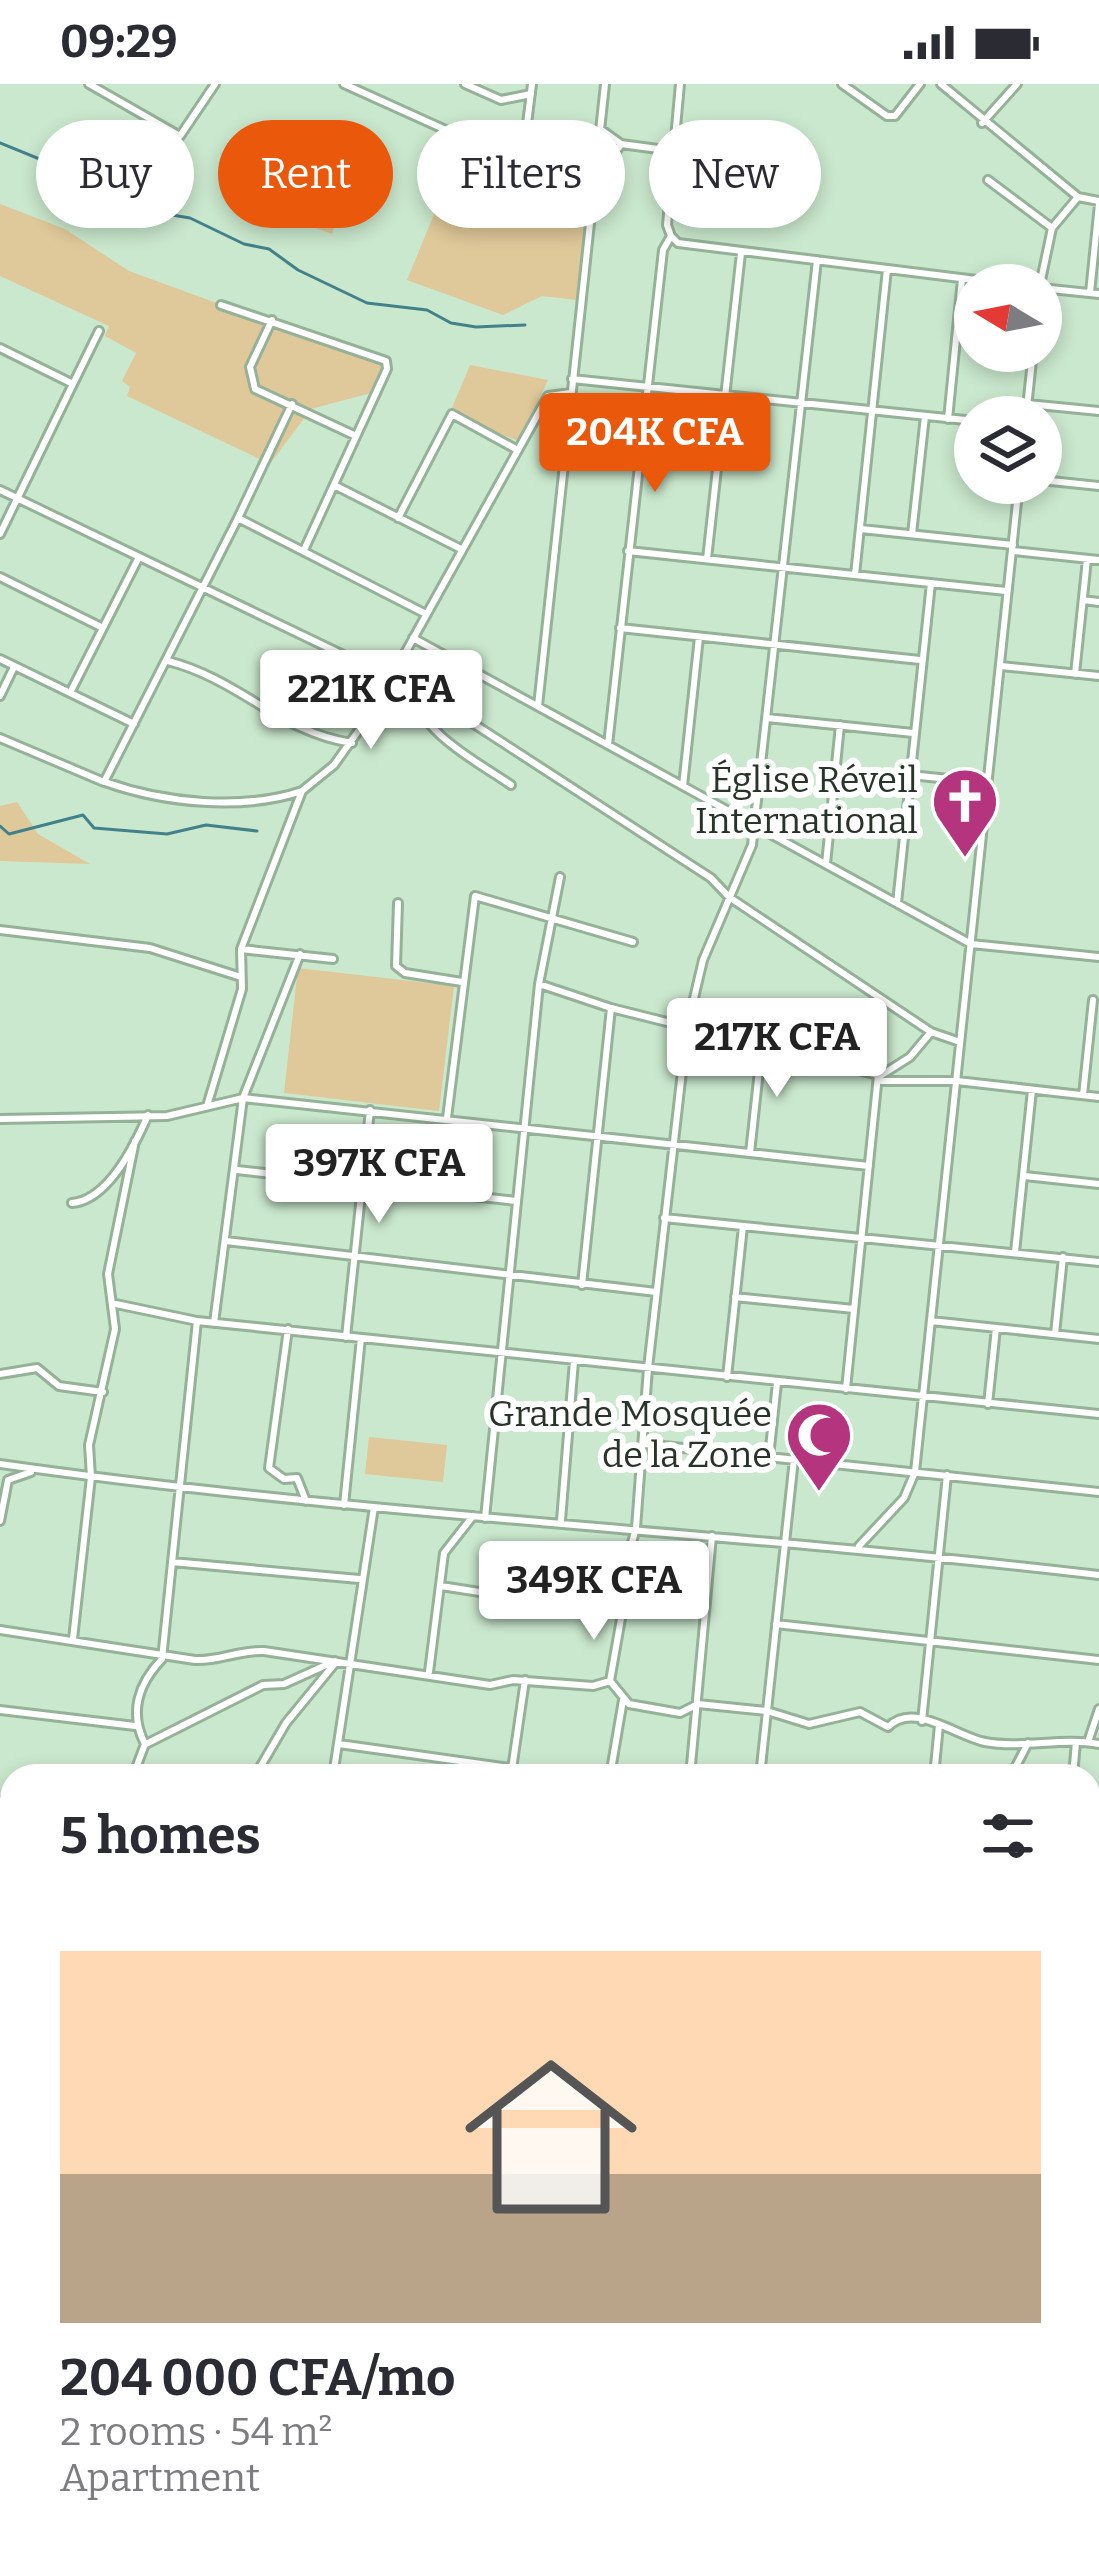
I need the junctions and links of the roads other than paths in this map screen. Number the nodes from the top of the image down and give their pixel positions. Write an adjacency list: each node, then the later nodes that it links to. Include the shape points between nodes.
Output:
1 (89, 84): 2 (street, via 180,136)
2 (215, 84)
3 (344, 84): 11 (street)
4 (465, 84): 12 (street, via 501,100)
5 (605, 84): 15 (street)
6 (680, 84): 16 (street)
7 (842, 84): 8 (street, via 887,116 896,116)
8 (920, 84)
9 (941, 84): 17 (street)
10 (1017, 84): 17 (street)
11 (357, 87): 13 (street)
12 (531, 89): 14 (street)
13 (428, 120)
14 (528, 120)
15 (601, 120)
16 (676, 120)
17 (982, 123): 19 (street)
18 (988, 180): 21 (street)
19 (1078, 197): 20 (street); 21 (street)
20 (1099, 202): 31 (street)
21 (1052, 227): 27 (street)
22 (588, 228): 37 (street)
23 (671, 228): 24 (street)
24 (671, 236): 25 (street); 39 (street)
25 (741, 252): 26 (street); 41 (street)
26 (817, 260): 28 (street); 43 (street)
27 (1045, 264)
28 (887, 269): 29 (street); 45 (street)
29 (954, 278)
30 (1062, 289): 31 (street)
31 (1094, 293)
32 (221, 305): 33 (street)
33 (272, 320): 42 (street, via 252,381); 50 (street, via 386,361)
34 (99, 331): 38 (street)
35 (0, 348): 38 (street)
36 (954, 358): 48 (street)
37 (572, 379): 39 (street); 40 (street)
38 (74, 384): 56 (street)
39 (645, 387): 41 (street); 66 (street)
40 (571, 393): 51 (street, via 548,395); 96 (street)
41 (725, 395): 43 (street); 68 (street)
42 (292, 404): 50 (street); 58 (street)
43 (801, 404): 45 (street); 71 (street)
44 (1062, 407): 46 (street)
45 (872, 411): 47 (street); 60 (street)
46 (1099, 411)
47 (925, 416): 48 (street); 62 (street)
48 (948, 418): 49 (street)
49 (954, 419)
50 (356, 436): 53 (street)
51 (515, 448): 59 (street, via 452,414); 64 (street)
52 (1062, 482): 54 (street)
53 (334, 485): 59 (street); 65 (street)
54 (1099, 486)
55 (0, 490): 56 (street)
56 (18, 498): 61 (street); 67 (street)
57 (1017, 504): 63 (street)
58 (238, 518): 65 (street); 75 (street)
59 (398, 518): 64 (street)
60 (860, 529): 62 (street); 72 (street)
61 (0, 534)
62 (912, 534): 63 (street)
63 (1012, 548): 69 (street); 76 (street)
64 (461, 549): 79 (street)
65 (304, 550): 79 (street)
66 (628, 551): 68 (street); 81 (street)
67 (139, 557): 75 (street); 80 (street)
68 (707, 559): 71 (street)
69 (1087, 559): 70 (street); 77 (street)
70 (1099, 560)
71 (783, 568): 72 (street); 84 (street)
72 (854, 574): 74 (street)
73 (0, 577): 80 (street)
74 (931, 583): 76 (street); 86 (street)
75 (203, 588): 87 (street); 92 (street)
76 (1008, 591): 89 (street)
77 (1083, 600): 78 (street); 90 (street)
78 (1099, 602)
79 (426, 614): 83 (street)
80 (103, 628): 93 (street)
81 (620, 628): 82 (street); 103 (street)
82 (699, 637): 84 (street); 108 (street)
83 (413, 638): 92 (street); 96 (street)
84 (773, 644): 86 (street); 97 (street)
85 (0, 659): 88 (street)
86 (922, 660): 100 (street)
87 (167, 661): 98 (street); 102 (street, via 218,675 306,732)
88 (15, 666): 93 (street); 95 (street)
89 (1000, 666): 90 (street); 106 (street)
90 (1075, 674): 91 (street)
91 (1099, 676)
92 (392, 677): 94 (street); 102 (street)
93 (72, 689): 98 (street)
94 (415, 689): 107 (street, via 417,708 450,742); 113 (street, via 672,852)
95 (0, 696)
96 (538, 706): 103 (street)
97 (767, 718): 99 (street); 110 (street)
98 (134, 724): 105 (street)
99 (840, 725): 100 (street); 111 (street)
100 (915, 733): 104 (street)
101 (0, 738): 105 (street)
102 (352, 743): 109 (street)
103 (608, 745): 108 (street)
104 (910, 775): 106 (street); 115 (street)
105 (104, 782): 109 (street, via 177,801 277,800)
106 (988, 783): 119 (street)
107 (511, 785)
108 (683, 786): 110 (street)
109 (302, 791): 120 (street)
110 (752, 824): 111 (street); 113 (street, via 750,855)
111 (826, 864): 115 (street)
112 (560, 877): 116 (street)
113 (729, 897): 129 (street); 130 (street)
114 (398, 903): 125 (street, via 396,966)
115 (897, 904): 119 (street)
116 (551, 916): 118 (street); 125 (street, via 475,896); 126 (street)
117 (0, 930): 124 (street, via 150,948)
118 (633, 942)
119 (970, 944): 122 (street); 131 (street)
120 (241, 949): 121 (street); 124 (street)
121 (299, 954): 123 (street); 138 (street)
122 (1099, 957)
123 (333, 959)
124 (241, 977): 139 (street)
125 (462, 982): 142 (street)
126 (539, 984): 128 (street); 144 (street)
127 (1093, 1000): 136 (street)
128 (611, 1008): 129 (street); 145 (street)
129 (687, 1028): 132 (street); 147 (street)
130 (932, 1032): 131 (street); 133 (street)
131 (960, 1042): 134 (street)
132 (762, 1043): 133 (street); 148 (street)
133 (879, 1079): 134 (street); 149 (street)
134 (957, 1081): 135 (street); 160 (street)
135 (1032, 1090): 136 (street); 151 (street)
136 (1083, 1096): 137 (street)
137 (1099, 1097)
138 (243, 1098): 139 (street); 140 (street); 150 (street)
139 (207, 1106): 141 (street)
140 (370, 1110): 142 (street); 153 (street)
141 (148, 1115): 143 (street); 146 (street)
142 (447, 1118): 144 (street)
143 (0, 1119)
144 (524, 1126): 145 (street); 154 (street)
145 (598, 1134): 147 (street); 166 (street)
146 (135, 1141): 155 (street, via 102,1188); 169 (street, via 108,1274)
147 (672, 1142): 148 (street); 156 (street)
148 (750, 1153): 149 (street)
149 (869, 1166): 158 (street)
150 (237, 1170): 153 (street); 159 (street)
151 (1024, 1176): 152 (street); 161 (street)
152 (1099, 1184)
153 (362, 1185): 154 (street); 163 (street)
154 (516, 1202): 165 (street)
155 (72, 1203)
156 (664, 1218): 157 (street); 167 (street)
157 (743, 1226): 158 (street); 168 (street)
158 (862, 1237): 160 (street); 170 (street)
159 (226, 1241): 163 (street); 173 (street)
160 (939, 1245): 161 (street); 172 (street)
161 (1016, 1252): 162 (street)
162 (1063, 1257): 164 (street); 176 (street)
163 (354, 1261): 165 (street); 177 (street)
164 (1099, 1262)
165 (508, 1277): 166 (street); 180 (street)
166 (582, 1285): 167 (street)
167 (656, 1292): 182 (street)
168 (735, 1297): 170 (street); 184 (street)
169 (116, 1304): 171 (street); 187 (street)
170 (854, 1309): 186 (street)
171 (197, 1321): 173 (street); 199 (street)
172 (931, 1321): 174 (street); 188 (street)
173 (214, 1323): 175 (street)
174 (996, 1328): 176 (street); 189 (street)
175 (288, 1329): 177 (street); 201 (street, via 269,1468 298,1478)
176 (1055, 1334): 179 (street)
177 (346, 1337): 178 (street)
178 (361, 1338): 180 (street); 202 (street)
179 (1099, 1339)
180 (500, 1353): 181 (street); 205 (street)
181 (574, 1360): 182 (street); 206 (street)
182 (648, 1368): 184 (street); 191 (street)
183 (0, 1374): 187 (street, via 37,1368 58,1386)
184 (727, 1377): 185 (street)
185 (777, 1382): 186 (street); 192 (street)
186 (846, 1389): 188 (street)
187 (103, 1392): 198 (street, via 89,1445)
188 (923, 1397): 189 (street); 196 (street)
189 (988, 1404): 190 (street)
190 (1099, 1414)
191 (645, 1444): 192 (street); 208 (street)
192 (770, 1457): 193 (street)
193 (794, 1460): 196 (street); 210 (street)
194 (0, 1464): 195 (street)
195 (42, 1470): 198 (street); 207 (street, via 8,1480)
196 (915, 1472): 197 (street); 211 (street, via 904,1498)
197 (946, 1475): 200 (street); 212 (street)
198 (92, 1477): 199 (street); 220 (street)
199 (179, 1486): 201 (street); 213 (street)
200 (1099, 1492)
201 (306, 1501): 202 (street)
202 (344, 1505): 203 (street)
203 (374, 1506): 204 (street); 215 (street)
204 (472, 1516): 205 (street); 216 (street, via 449,1540)
205 (484, 1518): 206 (street)
206 (561, 1520): 208 (street)
207 (0, 1521)
208 (636, 1528): 209 (street); 217 (street, via 619,1590)
209 (712, 1536): 210 (street); 230 (street)
210 (785, 1542): 211 (street); 218 (street)
211 (857, 1548): 212 (street)
212 (939, 1556): 214 (street); 221 (street)
213 (172, 1562): 215 (street); 222 (street)
214 (1099, 1575)
215 (359, 1579): 224 (street)
216 (441, 1586): 217 (street, via 569,1599); 226 (street)
217 (622, 1613): 228 (street)
218 (776, 1624): 221 (street); 233 (street)
219 (0, 1630): 220 (street)
220 (73, 1639): 222 (street)
221 (929, 1640): 225 (street); 234 (street)
222 (162, 1654): 223 (street, via 208,1660 237,1649); 236 (street, via 141,1683)
223 (339, 1659): 224 (street); 240 (street, via 263,1685); 244 (street)
224 (349, 1660): 226 (street); 241 (street)
225 (1099, 1660)
226 (429, 1672): 227 (street, via 490,1685)
227 (526, 1680): 228 (street); 247 (street)
228 (610, 1681): 229 (street)
229 (623, 1700): 230 (street, via 680,1713); 248 (street)
230 (698, 1705): 233 (street); 249 (street)
231 (1099, 1708): 238 (street)
232 (0, 1710): 236 (street)
233 (766, 1711): 234 (street, via 809,1724 860,1712 889,1727 897,1718); 250 (street)
234 (922, 1721): 235 (street)
235 (939, 1725): 239 (street, via 982,1742); 251 (street)
236 (135, 1726): 240 (street)
237 (1076, 1742): 238 (street); 239 (street); 253 (street)
238 (1088, 1742): 242 (street)
239 (1028, 1743): 252 (street)
240 (145, 1744): 243 (street)
241 (338, 1744): 245 (street); 246 (street)
242 (1099, 1744)
243 (138, 1764)
244 (262, 1764)
245 (335, 1764)
246 (458, 1764)
247 (513, 1764)
248 (612, 1764)
249 (691, 1764)
250 (761, 1764)
251 (935, 1764)
252 (1017, 1764)
253 (1074, 1764)

